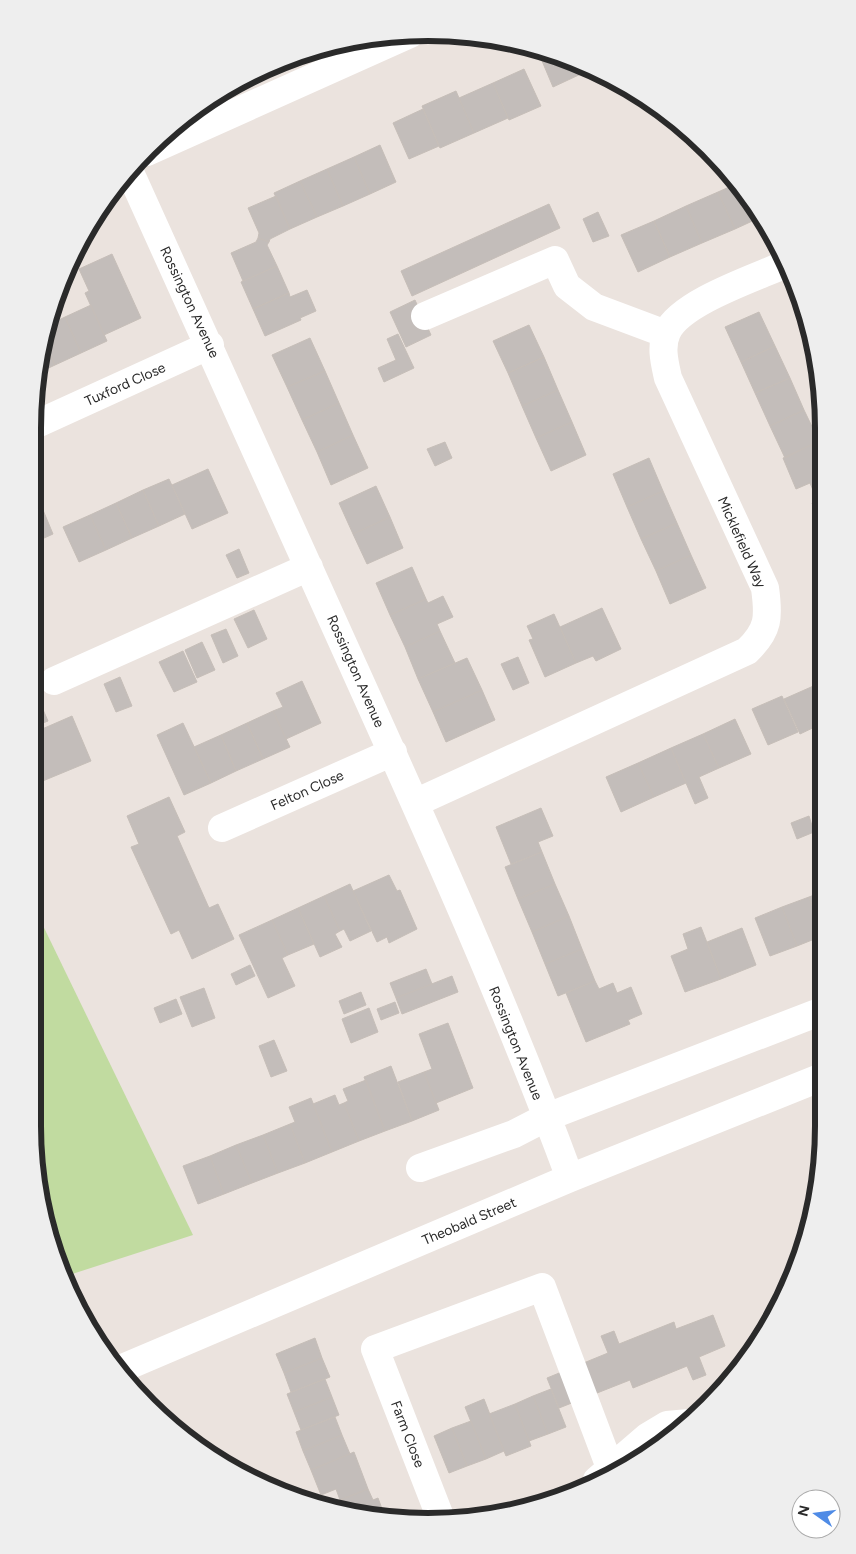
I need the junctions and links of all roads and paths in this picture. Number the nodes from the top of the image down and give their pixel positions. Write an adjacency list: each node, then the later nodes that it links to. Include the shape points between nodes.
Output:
1 (388, 44): 2 (street)
2 (167, 143)
3 (133, 178): 7 (street, Rossington Avenue)
4 (779, 267): 6 (street, via 691,307 676,318)
5 (425, 316): 6 (street, via 555,260 567,286 594,307)
6 (666, 334): 12 (street, Micklefield Way, via 663,355 668,378 765,588 768,614 761,637 747,651)
7 (210, 345): 8 (street, Tuxford Close); 9 (street, Rossington Avenue)
8 (41, 422)
9 (309, 567): 10 (street); 11 (street, Rossington Avenue)
10 (54, 681)
11 (392, 752): 12 (street, Rossington Avenue); 13 (street, Felton Close)
12 (415, 803): 16 (street, Rossington Avenue)
13 (222, 828)
14 (815, 1014): 16 (street)
15 (815, 1080): 18 (street, Theobald Street)
16 (547, 1117): 17 (street, via 514,1134); 18 (street, Rossington Avenue)
17 (420, 1168)
18 (570, 1178): 19 (street, Theobald Street)
19 (126, 1367)
20 (674, 1424): 21 (street, via 647,1437)
21 (618, 1463)
22 (602, 1472): 23 (street, Farm Close, via 542,1287 375,1349)
23 (439, 1513)

